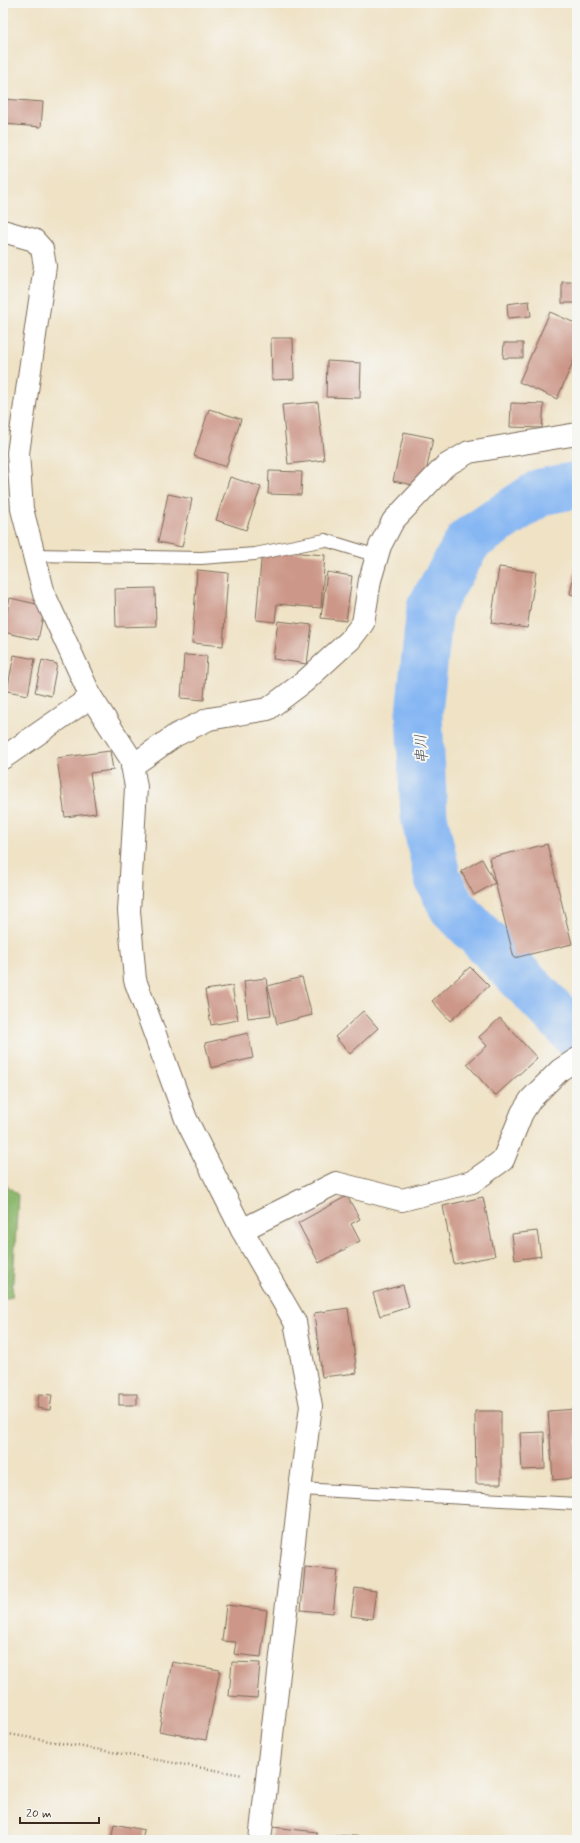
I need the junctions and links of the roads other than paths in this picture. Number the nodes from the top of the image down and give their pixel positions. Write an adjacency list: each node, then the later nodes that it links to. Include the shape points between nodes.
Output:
1 (3, 231): 3 (street, via 34,240 42,249 45,266)
2 (577, 434): 5 (street, via 469,452 445,466 393,521)
3 (12, 508): 4 (street)
4 (34, 555): 5 (lane, via 201,558 255,554 325,540); 6 (street, via 44,594)
5 (377, 556): 8 (street, via 363,623 350,640 304,682 268,708 209,719 176,735)
6 (91, 697): 7 (street); 8 (street, via 131,759)
7 (3, 758)
8 (132, 766): 10 (street, via 136,787 129,912 135,980 186,1119)
9 (568, 1064): 10 (street, via 531,1099 522,1113 503,1160 472,1182 402,1200 336,1183)
10 (242, 1230): 11 (street, via 295,1322 311,1406)
11 (300, 1489): 12 (lane); 13 (street)
12 (577, 1504)
13 (260, 1840)

